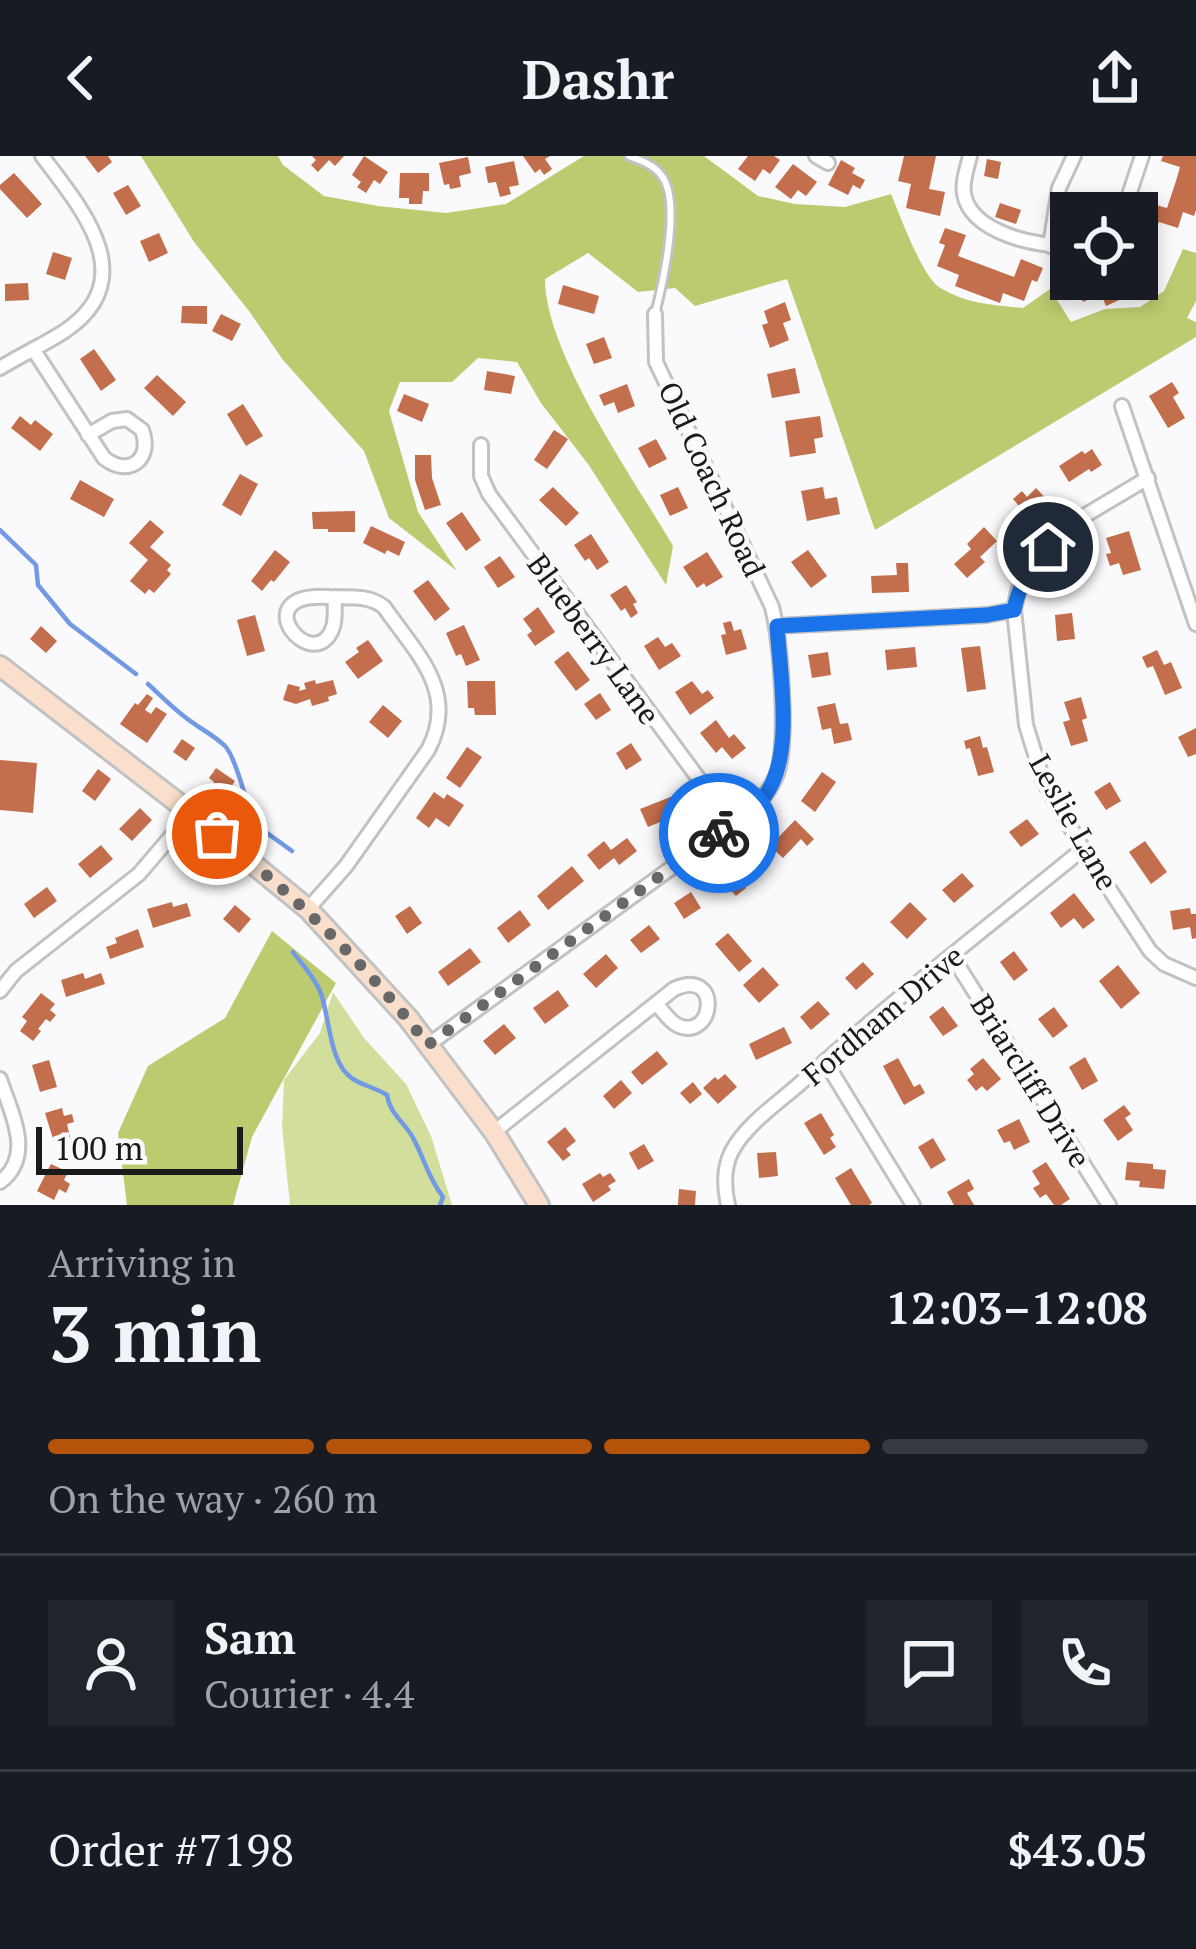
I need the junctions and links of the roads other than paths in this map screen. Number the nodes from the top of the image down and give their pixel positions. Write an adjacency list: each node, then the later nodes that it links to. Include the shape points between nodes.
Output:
1 (42, 156): 10 (street, via 88,218 103,273 89,309)
2 (629, 156): 9 (lane, via 661,174 669,191)
3 (970, 156): 8 (street, via 964,189 974,215)
4 (1074, 156): 6 (street)
5 (1142, 156): 7 (street)
6 (1059, 192)
7 (1130, 192)
8 (1050, 246)
9 (656, 314): 19 (street, Old Coach Road, via 656,362)
10 (33, 349): 11 (street); 13 (street)
11 (0, 368)
12 (1122, 406): 15 (street)
13 (88, 435): 13 (street, via 116,466 134,464 146,448 142,430 127,419)
14 (481, 445): 22 (street, Blueberry Lane, via 489,494)
15 (1148, 478): 17 (street, via 1048,547); 18 (street)
16 (335, 597): 16 (street, via 326,637 307,642 293,634 288,615 295,603); 24 (street, via 384,607 428,671 440,710 428,750)
17 (1014, 610): 19 (street); 23 (street, Leslie Lane, via 1032,753)
18 (1196, 624)
19 (777, 626): 22 (street, Old Coach Road, via 779,767 766,795)
20 (0, 666): 21 (main road)
21 (191, 813): 24 (main road); 27 (street, via 139,874)
22 (732, 824): 29 (street, Old Coach Road)
23 (1083, 849): 25 (street, Fordham Drive); 26 (street, Leslie Lane, via 1150,951)
24 (308, 909): 29 (main road)
25 (952, 956): 30 (street, Fordham Drive); 37 (street, Briarcliff Drive)
26 (1196, 978)
27 (0, 991)
28 (656, 1003): 32 (street)
29 (428, 1045): 32 (main road)
30 (825, 1061): 35 (street, Fordham Drive, via 735,1146 725,1176); 36 (street)
31 (0, 1079): 33 (street, via 20,1152)
32 (494, 1132): 34 (main road)
33 (0, 1182)
34 (539, 1205)
35 (728, 1205)
36 (913, 1205)
37 (1109, 1205)

